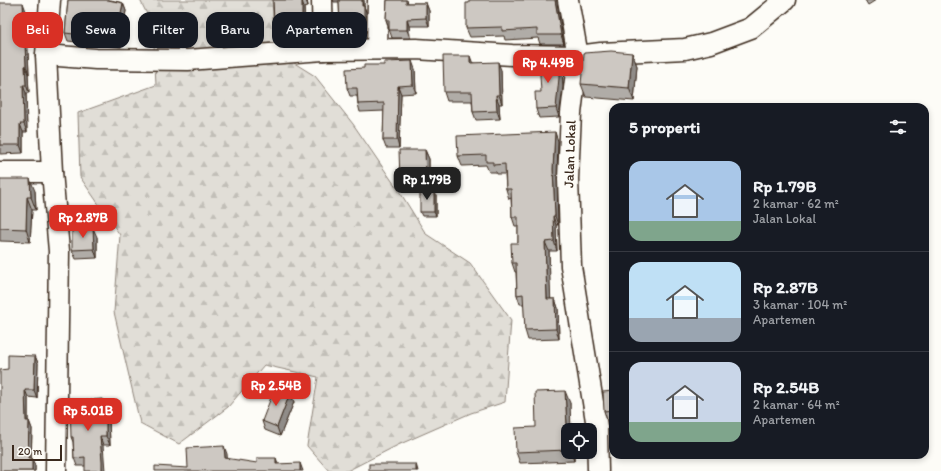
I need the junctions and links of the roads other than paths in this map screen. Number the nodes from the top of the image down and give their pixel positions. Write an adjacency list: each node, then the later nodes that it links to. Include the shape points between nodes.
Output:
1 (50, 0): 8 (street)
2 (322, 0): 7 (street)
3 (378, 0): 6 (street)
4 (568, 0): 9 (street, Jalan Lokal)
5 (785, 0): 9 (street, via 751,28 711,43 685,49)
6 (377, 49): 7 (street); 9 (street, via 416,48)
7 (323, 50): 8 (street, via 188,60 96,59)
8 (46, 55): 11 (street)
9 (578, 56): 13 (street, Jalan Lokal, via 571,113 568,180 571,266 597,427)
10 (0, 172): 11 (street)
11 (52, 172): 12 (street, via 60,251)
12 (56, 471)
13 (598, 471)

